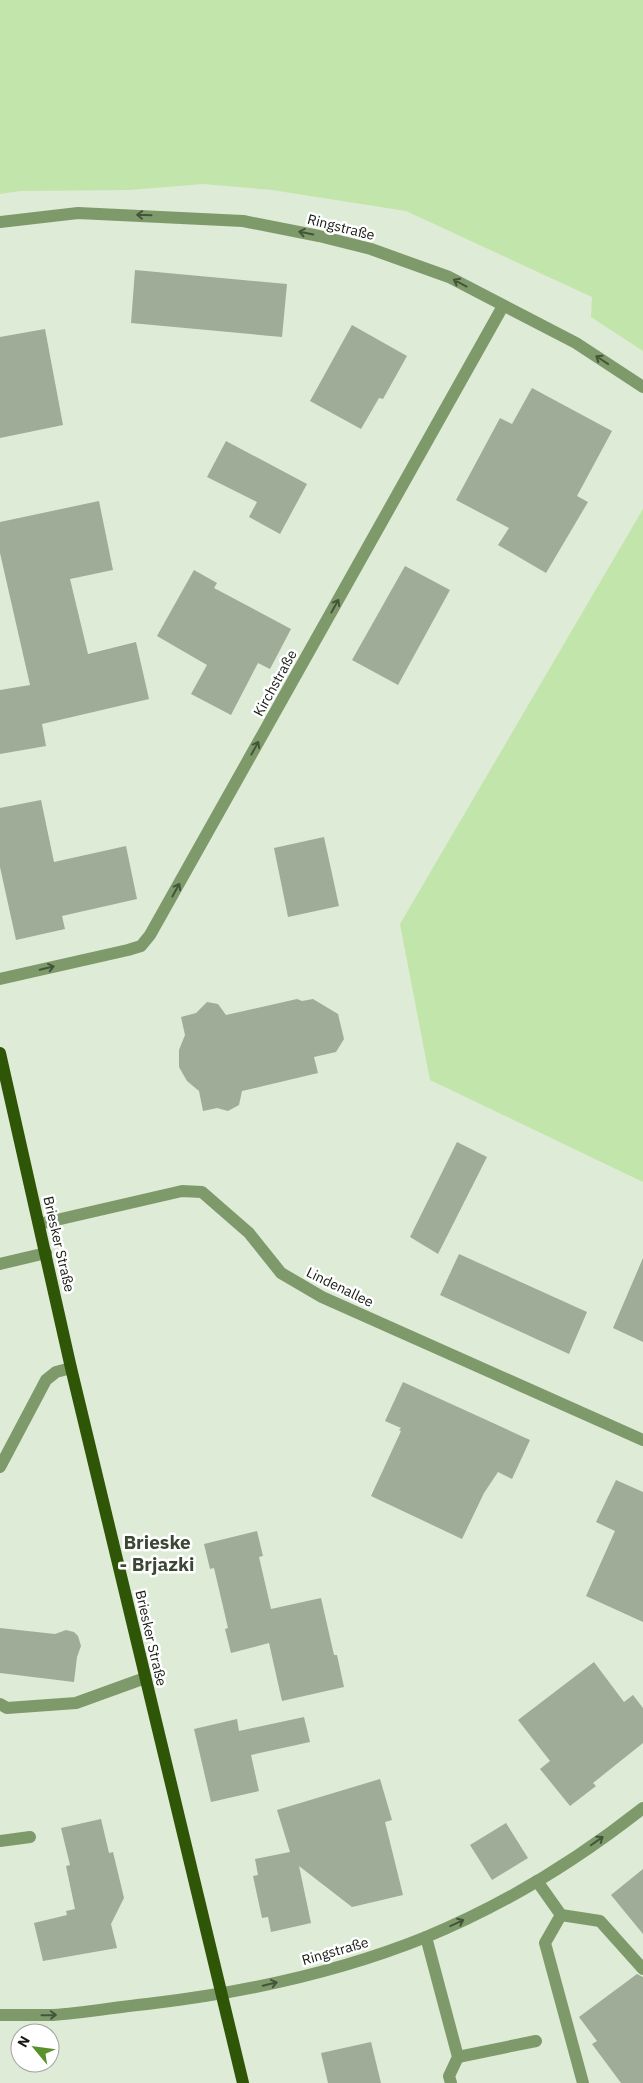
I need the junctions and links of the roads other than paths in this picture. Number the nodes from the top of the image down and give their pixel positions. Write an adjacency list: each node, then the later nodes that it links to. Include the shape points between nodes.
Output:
1 (0, 222): 2 (street, Ringstraße, one-way to 1, via 449,277 371,249 243,220 78,213)
2 (502, 306): 3 (street, Ringstraße, one-way to 2, via 576,343); 4 (street, Kirchstraße, one-way to 2, via 128,950 141,946 150,935)
3 (643, 387)
4 (0, 979)
5 (0, 1053): 6 (main road, Briesker Straße)
6 (39, 1224): 7 (main road, Briesker Straße); 10 (street, Lindenallee, via 182,1191 202,1192 249,1233 281,1273 322,1297)
7 (46, 1253): 8 (street); 9 (main road, Briesker Straße)
8 (0, 1264)
9 (72, 1368): 11 (street, via 56,1372 46,1380); 12 (main road, Briesker Straße)
10 (643, 1440)
11 (0, 1467)
12 (145, 1678): 13 (street, via 76,1703 7,1708); 21 (main road, Briesker Straße)
13 (0, 1704)
14 (643, 1808): 17 (street, Ringstraße, one-way to 14)
15 (30, 1836): 16 (street)
16 (0, 1841)
17 (537, 1881): 18 (street); 19 (street, Ringstraße, one-way to 17)
18 (561, 1914): 20 (street, via 600,1921); 27 (street, via 545,1943)
19 (426, 1937): 21 (street, Ringstraße, one-way to 19, via 353,1963); 24 (street)
20 (643, 1969)
21 (222, 1993): 22 (street, Ringstraße, one-way to 21, via 54,2015); 25 (main road, Briesker Straße)
22 (0, 2015)
23 (536, 2041): 24 (street)
24 (458, 2056): 26 (street, via 449,2076)
25 (243, 2083)
26 (451, 2083)
27 (583, 2083)

